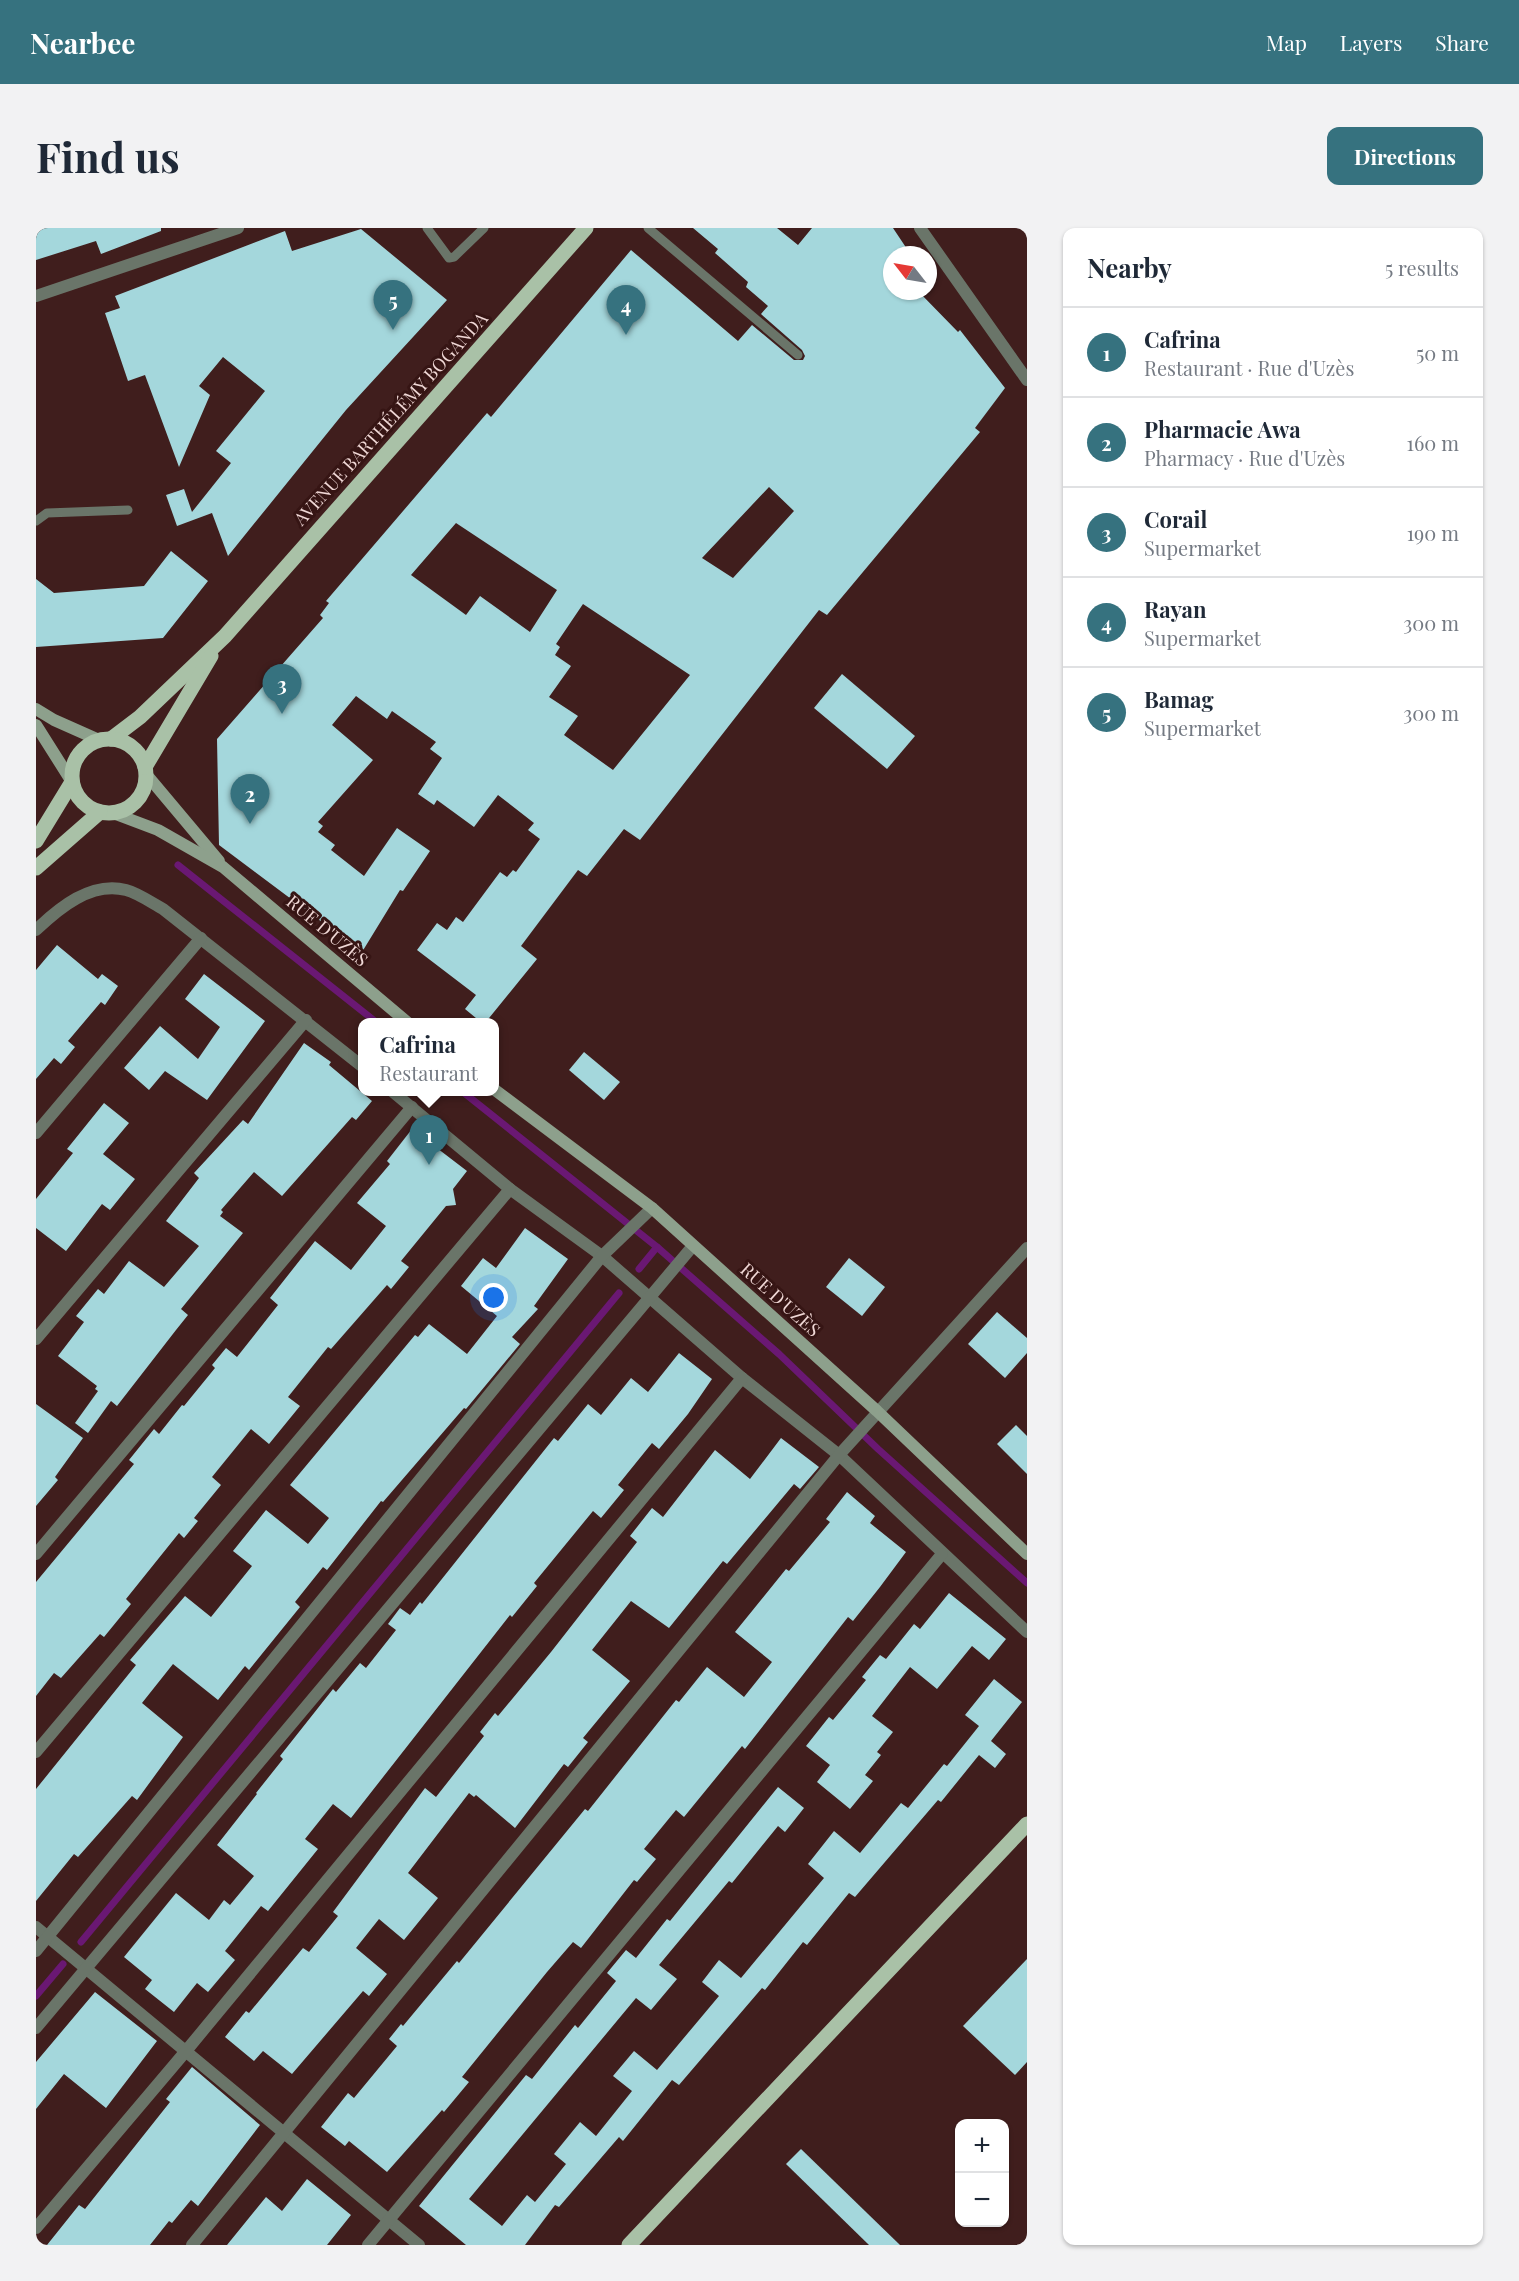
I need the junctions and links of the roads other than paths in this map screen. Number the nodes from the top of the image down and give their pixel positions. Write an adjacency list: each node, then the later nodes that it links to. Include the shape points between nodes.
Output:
1 (238, 228): 7 (street)
2 (427, 228): 3 (lane, via 449,258)
3 (484, 228)
4 (586, 228): 12 (main road, AVENUE BARTHÉLÉMY BOGANDA)
5 (648, 228): 8 (lane)
6 (920, 228): 9 (street)
7 (36, 296)
8 (798, 355)
9 (1027, 380)
10 (128, 510): 11 (lane, via 47,513)
11 (36, 521)
12 (225, 636): 15 (main road, AVENUE BARTHÉLÉMY BOGANDA, via 140,717); 16 (main road, AVENUE BARTHÉLÉMY BOGANDA, via 194,681)
13 (36, 709): 15 (street)
14 (36, 725): 17 (street)
15 (105, 740): 16 (main road, via 133,747); 17 (main road, via 86,747 76,759)
16 (146, 770): 18 (main road, via 144,788 137,800 127,809); 20 (street, RUE D'UZÈS)
17 (72, 782): 18 (main road, via 84,804); 19 (main road)
18 (107, 812): 20 (street, RUE D'UZÈS, via 158,830); 21 (main road)
19 (36, 841)
20 (223, 867): 24 (street, RUE D'UZÈS)
21 (36, 868)
22 (36, 930): 23 (street, via 60,907 93,891 125,890 163,909)
23 (201, 938): 25 (street); 30 (street)
24 (401, 1018)
25 (306, 1020): 26 (street); 37 (street)
26 (358, 1063)
27 (499, 1093): 32 (street, RUE D'UZÈS)
28 (398, 1096): 29 (street)
29 (412, 1107): 31 (street); 41 (street)
30 (36, 1133)
31 (510, 1188): 35 (street); 45 (street)
32 (652, 1208): 33 (street, RUE D'UZÈS); 35 (street)
33 (692, 1247): 36 (street); 39 (street, RUE D'UZÈS)
34 (1027, 1248): 39 (street)
35 (602, 1256): 36 (street); 48 (street)
36 (650, 1297): 38 (street); 50 (street)
37 (36, 1339)
38 (742, 1378): 40 (street); 52 (street)
39 (877, 1411): 40 (street); 43 (street, RUE D'UZÈS)
40 (839, 1455): 42 (street); 53 (street)
41 (36, 1554)
42 (942, 1554): 44 (street); 54 (street)
43 (1027, 1554)
44 (1027, 1632)
45 (36, 1752)
46 (1027, 1824): 59 (main road)
47 (36, 1927): 48 (street)
48 (48, 1937): 49 (street); 50 (street)
49 (36, 1951)
50 (86, 1968): 51 (street); 52 (street)
51 (36, 2028)
52 (186, 2051): 53 (street); 55 (street)
53 (285, 2134): 54 (street); 56 (street)
54 (389, 2220): 57 (street); 58 (street)
55 (36, 2228)
56 (192, 2245)
57 (368, 2245)
58 (418, 2245)
59 (629, 2245)

